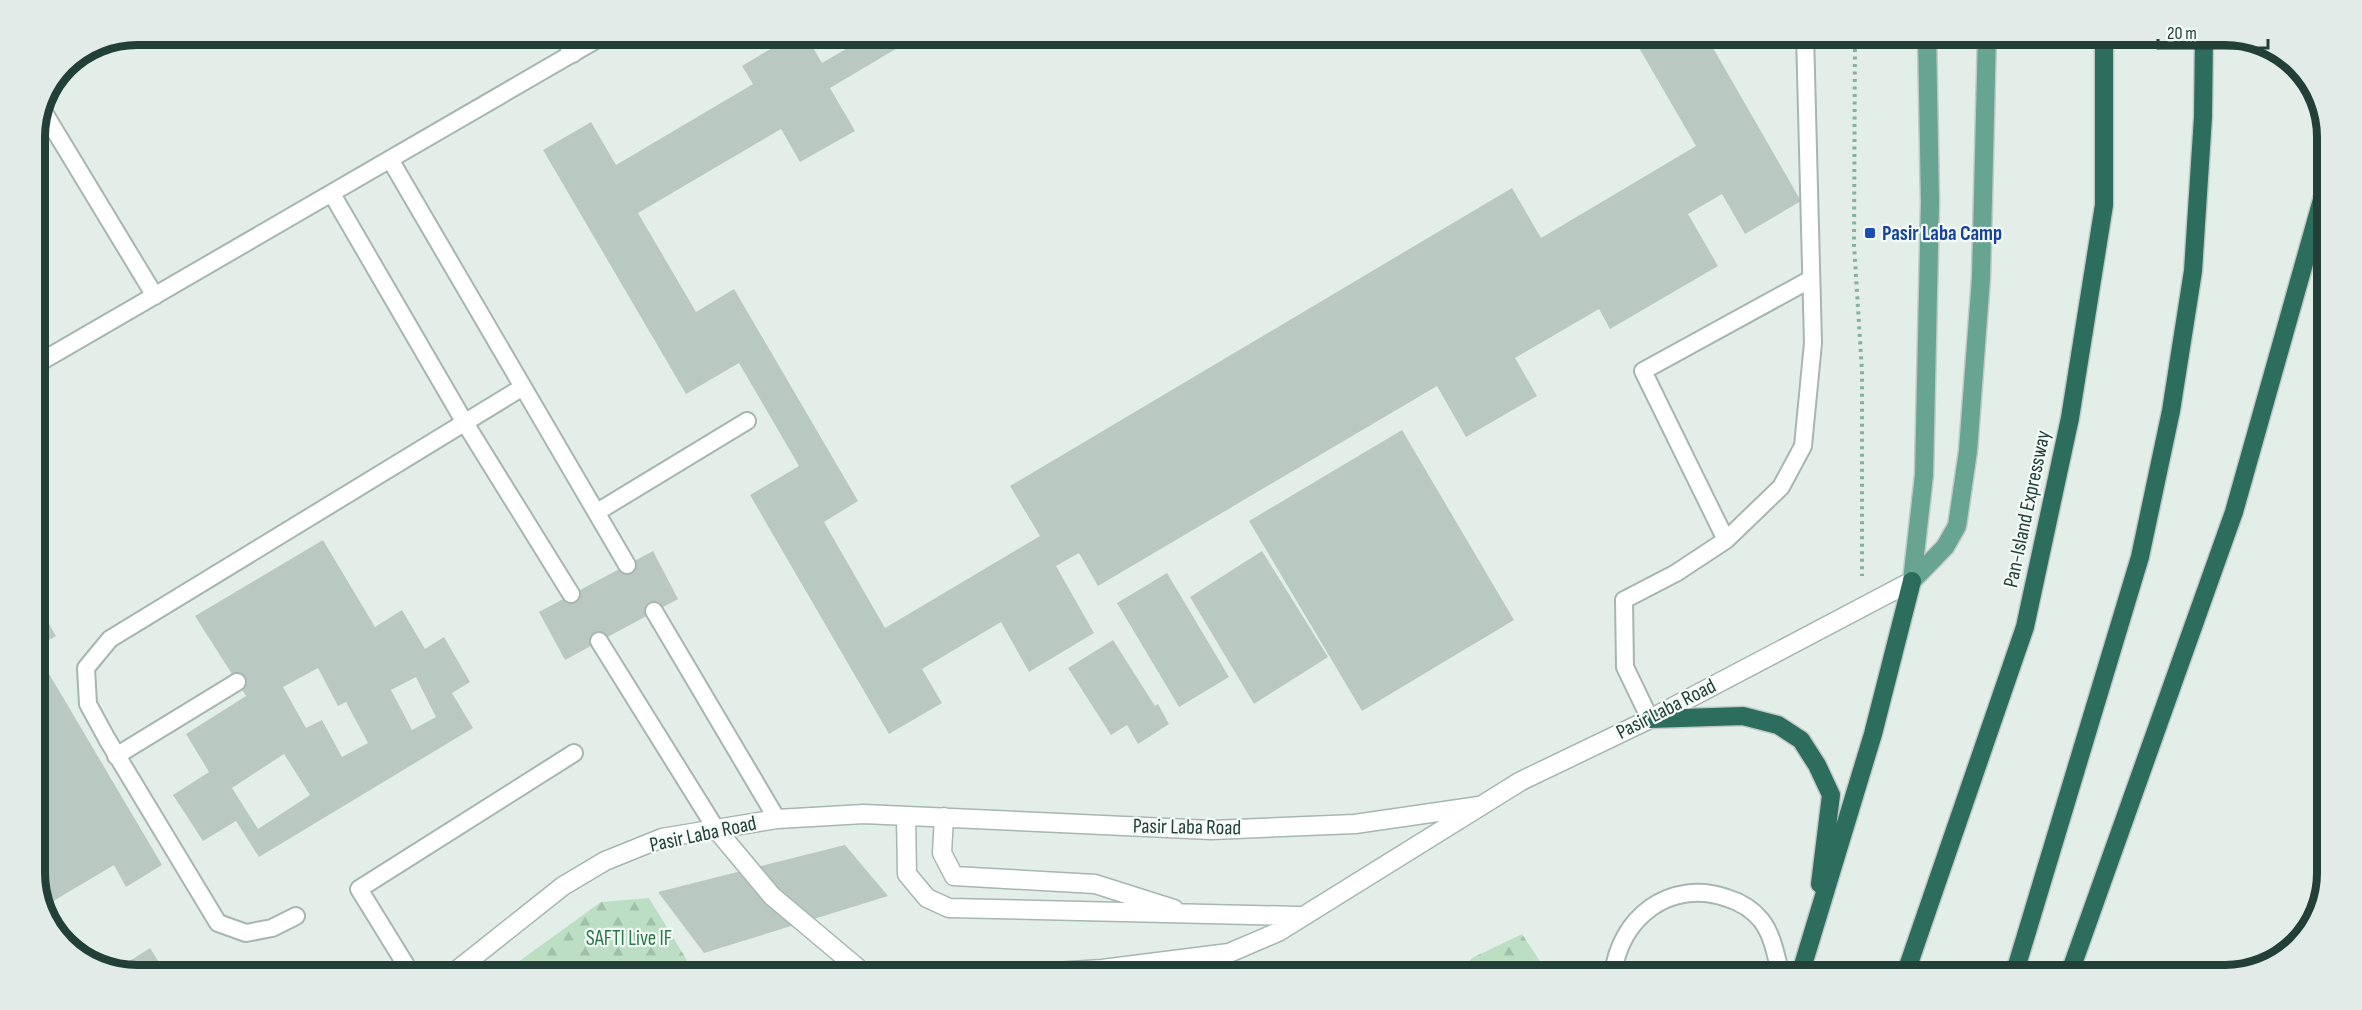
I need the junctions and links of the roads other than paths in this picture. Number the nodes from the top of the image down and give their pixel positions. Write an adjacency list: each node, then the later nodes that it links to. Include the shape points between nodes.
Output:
1 (568, 45): 8 (lane)
2 (588, 45): 8 (lane)
3 (1805, 45): 13 (lane)
4 (1927, 45): 22 (main road, via 1930,202 1924,475)
5 (1987, 45): 22 (main road, via 1981,278 1968,451 1957,526 1945,548)
6 (2104, 45): 46 (highway, Pan-Island Expressway, via 2104,205 2070,418 2025,627)
7 (2204, 45): 47 (highway, via 2193,271 2171,411 2140,557)
8 (573, 54): 10 (lane)
9 (47, 118): 14 (lane)
10 (391, 161): 11 (lane); 16 (lane)
11 (332, 194): 14 (lane); 18 (lane)
12 (2317, 217): 48 (highway, via 2234,512)
13 (1811, 279): 20 (lane, via 1812,343 1803,446 1781,486); 20 (lane, via 1643,371)
14 (155, 296): 15 (lane)
15 (45, 359)
16 (523, 387): 18 (lane); 19 (lane)
17 (747, 421): 19 (lane)
18 (465, 423): 23 (lane); 29 (lane, via 110,639 86,668 88,704)
19 (597, 512): 21 (lane)
20 (1726, 540): 27 (lane, via 1676,573 1624,600 1625,667)
21 (627, 565)
22 (1912, 581): 27 (street, Pasir Laba Road); 38 (highway, via 1873,734)
23 (572, 594)
24 (654, 611): 33 (lane)
25 (599, 641): 34 (lane)
26 (237, 682): 29 (lane)
27 (1650, 719): 30 (street, Pasir Laba Road, via 1521,780); 38 (highway, via 1743,716 1778,725 1801,740 1831,795)
28 (574, 753): 39 (lane, via 359,889)
29 (116, 756): 35 (lane, via 218,923 246,933 272,928)
30 (1479, 806): 32 (street, Pasir Laba Road, via 1355,824 1211,830); 37 (street)
31 (906, 816): 32 (street, Pasir Laba Road); 33 (street, Pasir Laba Road); 36 (street, via 907,874 927,898 949,908)
32 (944, 817): 36 (street, via 942,854 954,876 1095,884)
33 (777, 819): 34 (street, Pasir Laba Road)
34 (716, 829): 40 (street, Pasir Laba Road, via 662,838 605,861 562,886); 41 (street, via 772,896)
35 (296, 916)
36 (1194, 916): 37 (street)
37 (1299, 916): 42 (street, via 1278,932 1229,953)
38 (1812, 940): 45 (highway)
39 (406, 965)
40 (463, 965)
41 (854, 965)
42 (1134, 965)
43 (1614, 965): 44 (lane, via 1626,932 1641,916 1661,901 1689,891 1717,894 1742,903 1761,920)
44 (1778, 965)
45 (1803, 965)
46 (1908, 965)
47 (2017, 965)
48 (2073, 965)

